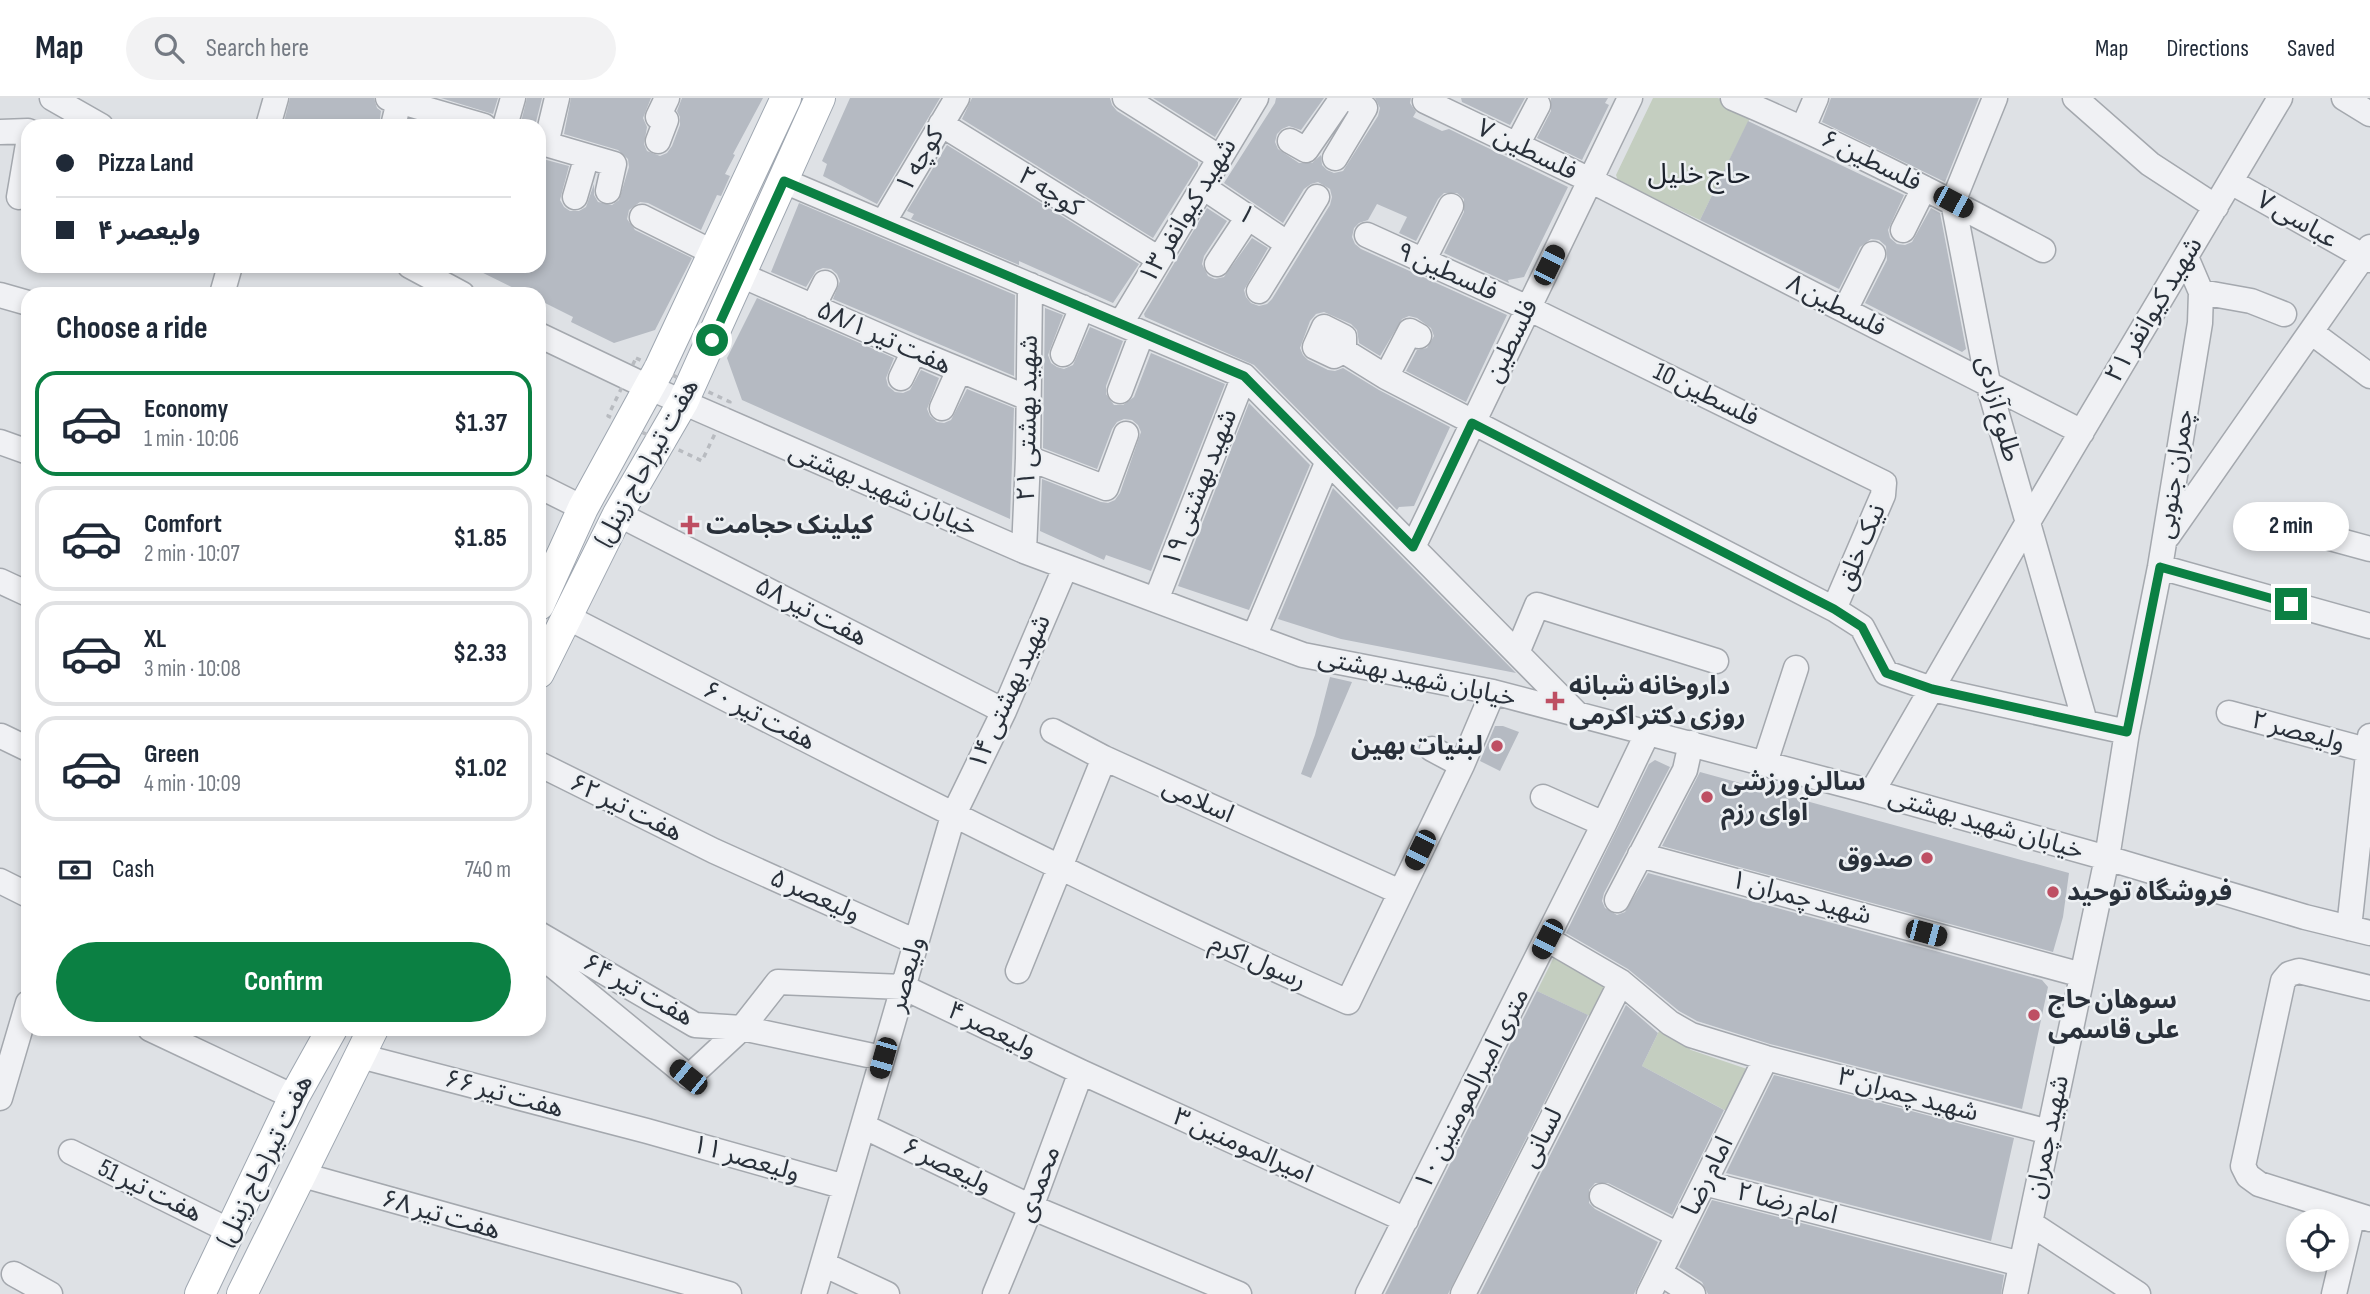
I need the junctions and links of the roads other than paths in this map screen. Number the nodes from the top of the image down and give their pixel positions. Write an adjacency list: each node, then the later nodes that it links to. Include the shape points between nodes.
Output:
1 (52, 98): 24 (street)
2 (276, 98): 25 (street)
3 (513, 98): 28 (street)
4 (557, 98): 32 (street)
5 (667, 98): 34 (street, via 658,117 666,120)
6 (786, 98): 61 (main road, هفت تیر(حاج زینل))
7 (820, 98): 42 (main road, هفت تیر(حاج زینل))
8 (957, 98): 29 (street, کوچه ۱)
9 (1125, 98): 39 (street)
10 (1256, 98): 39 (street, شهید کیوانفر ۱۳)
11 (1342, 98): 35 (street, via 1306,150)
12 (1351, 98): 40 (street, via 1364,107)
13 (1630, 98): 41 (street, فلسطین)
14 (1733, 98): 30 (street, فلسطین ۶)
15 (1816, 98): 30 (street)
16 (1995, 98): 51 (street)
17 (2075, 98): 53 (street, via 2150,164)
18 (2280, 98): 43 (street, شهید کیوانفر ۲۱)
19 (2344, 98): 23 (street)
20 (394, 100): 26 (street); 27 (street)
21 (1425, 101): 37 (street, فلسطین ۷)
22 (1538, 105): 37 (street)
23 (2370, 114)
24 (89, 119)
25 (270, 119)
26 (393, 119)
27 (459, 119)
28 (507, 119)
29 (941, 124): 56 (street, کوچه ۱); 65 (street, کوچه ۲)
30 (1803, 128): 46 (street, فلسطین ۶)
31 (21, 131): 33 (street)
32 (546, 131)
33 (0, 132)
34 (657, 141)
35 (1290, 141)
36 (546, 144): 38 (street)
37 (1517, 145): 41 (street, فلسطین ۷)
38 (587, 156): 47 (street, via 614,164); 49 (street)
39 (1220, 158): 45 (street, شهید کیوانفر ۱۳)
40 (1335, 158)
41 (1590, 180): 79 (street, فلسطین); 80 (street, فلسطین ۸)
42 (784, 181): 56 (street); 69 (main road, هفت تیر(حاج زینل))
43 (2231, 182): 53 (street, شهید کیوانفر ۲۱); 63 (street, عباسی ۷)
44 (21, 185): 48 (street)
45 (1203, 187): 55 (street, ۱); 65 (street, شهید کیوانفر ۱۳)
46 (1924, 188): 51 (street, فلسطین ۶); 57 (street)
47 (608, 191)
48 (19, 197)
49 (575, 197)
50 (1317, 197): 59 (street)
51 (1953, 202): 60 (street, فلسطین ۶); 94 (street, طلوع آزادی)
52 (1451, 206): 66 (street)
53 (2216, 206): 64 (street, شهید کیوانفر ۲۱)
54 (642, 217): 61 (street)
55 (1248, 217): 59 (street, ۱); 67 (street)
56 (883, 223): 71 (street)
57 (1903, 230)
58 (1367, 235): 66 (street, فلسطین ۹)
59 (1288, 244): 73 (street)
60 (2043, 250)
61 (714, 253): 95 (main road, هفت تیر(حاج زینل))
62 (1873, 254): 80 (street)
63 (2368, 255): 83 (street)
64 (2186, 257): 74 (street, چمران جنوبی); 101 (street, شهید کیوانفر ۲۱)
65 (1159, 259): 82 (street, شهید کیوانفر ۱۳)
66 (1423, 261): 79 (street, فلسطین ۹)
67 (1217, 264)
68 (423, 273): 72 (street)
69 (741, 275): 77 (street, هفت تیر ۵۸/۱); 98 (main road, هفت تیر(حاج زینل))
70 (825, 283): 77 (street)
71 (1030, 285): 78 (street); 97 (street, شهید بهشتی ۲۱)
72 (449, 287)
73 (1259, 291)
74 (2202, 292): 81 (street, via 2251,301); 113 (street, چمران جنوبی)
75 (0, 295): 76 (street)
76 (21, 301)
77 (813, 307): 86 (street, هفت تیر ۵۸/۱)
78 (1082, 307): 82 (street); 88 (street)
79 (1528, 308): 100 (street, فلسطین); 107 (street, فلسطین 10)
80 (1845, 310): 94 (street, فلسطین ۸)
81 (2284, 314)
82 (1131, 328): 90 (street); 96 (street, شهید کیوانفر ۱۳)
83 (2311, 332): 91 (street); 113 (street)
84 (1419, 335): 92 (street, via 1410,331)
85 (546, 338): 95 (street, خیابان شهید بهشتی)
86 (914, 351): 89 (street, هفت تیر ۵۸/۱); 93 (street)
87 (1344, 351): 92 (street)
88 (1063, 354)
89 (959, 370): 97 (street, هفت تیر ۵۸/۱); 99 (street)
90 (1244, 376): 106 (street); 121 (street, شهید بهشتی ۱۹)
91 (2370, 376)
92 (1386, 377): 100 (street)
93 (901, 378)
94 (1988, 383): 101 (street, فلسطین ۸); 112 (street, طلوع آزادی)
95 (648, 387): 98 (street, خیابان شهید بهشتی); 109 (main road, هفت تیر(حاج زینل))
96 (1120, 391)
97 (1028, 398): 105 (street, شهید بهشتی ۲۱)
98 (683, 402): 110 (main road, هفت تیر(حاج زینل)); 116 (street, خیابان شهید بهشتی)
99 (942, 408)
100 (1472, 423): 114 (street, فلسطین); 122 (street)
101 (2082, 432): 112 (street, شهید کیوانفر ۲۱)
102 (1126, 434): 105 (street, via 1106,488)
103 (0, 442): 104 (street)
104 (21, 450)
105 (1028, 457): 116 (street, شهید بهشتی ۲۱)
106 (1328, 461): 114 (street); 125 (street)
107 (1884, 483): 122 (street, نیک خلق)
108 (546, 490): 109 (street)
109 (583, 508): 123 (main road, هفت تیر(حاج زینل))
110 (618, 514): 123 (main road, هفت تیر(حاج زینل)); 132 (street, هفت تیر ۵۸)
111 (2271, 522): 115 (street)
112 (2028, 523): 130 (street, شهید کیوانفر ۲۱); 135 (street, طلوع آزادی)
113 (2164, 541): 117 (street, چمران جنوبی)
114 (1413, 547): 127 (street)
115 (2370, 549)
116 (1024, 551): 118 (street, خیابان شهید بهشتی)
117 (2160, 567): 124 (street); 138 (street, چمران جنوبی)
118 (1065, 568): 121 (street, خیابان شهید بهشتی); 132 (street, شهید بهشتی ۱۴)
119 (0, 581): 120 (street)
120 (21, 591)
121 (1156, 600): 125 (street, خیابان شهید بهشتی)
122 (1834, 609): 130 (street, via 1862,627 1886,673)
123 (552, 611): 126 (main road, هفت تیر(حاج زینل)); 150 (street, هفت تیر ۶۰)
124 (2370, 626)
125 (1254, 638): 131 (street, خیابان شهید بهشتی, via 1303,654)
126 (546, 640)
127 (1517, 653): 128 (street, via 1537,605); 134 (street)
128 (1716, 661)
129 (1796, 668): 145 (street)
130 (1932, 689): 135 (street); 148 (street, شهید کیوانفر ۲۱)
131 (1493, 691): 134 (street, خیابان شهید بهشتی); 146 (street)
132 (1004, 711): 150 (street, شهید بهشتی ۱۴)
133 (2229, 713): 142 (street, ولیعصر ۲)
134 (1578, 715): 137 (street, خیابان شهید بهشتی)
135 (2085, 722): 138 (street)
136 (1053, 731): 144 (street, اسلامی)
137 (1648, 732): 140 (street, خیابان شهید بهشتی); 151 (street, ۱۰ متری امیرالمومنین)
138 (2127, 732): 154 (street, چمران جنوبی)
139 (1, 736): 141 (street)
140 (1691, 743): 145 (street, خیابان شهید بهشتی); 153 (street, via 1685,770)
141 (21, 746)
142 (2369, 746): 160 (street)
143 (1432, 749): 146 (street)
144 (1104, 758): 155 (street); 158 (street, اسلامی)
145 (1765, 763): 148 (street, خیابان شهید بهشتی)
146 (1462, 765): 158 (street)
147 (546, 767): 152 (street, هفت تیر ۶۲)
148 (1872, 792): 154 (street, خیابان شهید بهشتی)
149 (1543, 797): 151 (street)
150 (953, 816): 155 (street); 163 (street, ولیعصر)
151 (1604, 824): 162 (street, ۱۰ متری امیرالمومنین)
152 (714, 851): 163 (street, ولیعصر ۵)
153 (1640, 855): 159 (street); 166 (street, شهید چمران ۱)
154 (2107, 858): 160 (street, خیابان شهید بهشتی); 166 (street, شهید چمران)
155 (1060, 867): 158 (street, رسول اکرم, via 1348,1002); 165 (street)
156 (0, 881): 157 (street)
157 (21, 892)
158 (1400, 892)
159 (1617, 900)
160 (2360, 930)
161 (546, 938): 172 (street, هفت تیر ۶۴, via 695,1025)
162 (1547, 939): 167 (street, شهید چمران ۳); 192 (street, ۱۰ متری امیرالمومنین)
163 (916, 942): 168 (street, ولیعصر)
164 (546, 960): 172 (street, via 688,1077)
165 (1018, 971)
166 (2082, 975): 184 (street, شهید چمران)
167 (1621, 982): 178 (street, شهید چمران ۳, via 1691,1035); 209 (street, لسانی)
168 (903, 987): 172 (street, via 778,982); 177 (street, ولیعصر); 179 (street, ولیعصر ۴)
169 (2370, 988): 191 (street, via 2299,971 2283,981 2242,1166 2259,1184)
170 (21, 1012): 171 (street)
171 (10, 1027): 181 (street)
172 (742, 1028): 177 (street, هفت تیر ۶۴)
173 (165, 1036): 180 (street)
174 (328, 1036): 180 (main road, هفت تیر(حاج زینل))
175 (370, 1036): 176 (main road, هفت تیر(حاج زینل))
176 (360, 1056): 183 (street, هفت تیر ۶۶); 186 (main road, هفت تیر(حاج زینل))
177 (883, 1058): 182 (street, ولیعصر)
178 (1766, 1058): 184 (street, شهید چمران ۳); 187 (street, امام رضا)
179 (1081, 1072): 190 (street, محمدی); 192 (street, امیرالمومنین ۳)
180 (294, 1097): 194 (main road, هفت تیر(حاج زینل))
181 (0, 1098)
182 (863, 1126): 188 (street, ولیعصر); 190 (street, ولیعصر ۶)
183 (647, 1131): 188 (street, ولیعصر ۱۱)
184 (2049, 1132): 193 (street, شهید چمران)
185 (71, 1152): 194 (street, هفت تیر 51)
186 (299, 1174): 202 (main road, هفت تیر(حاج زینل)); 203 (street, هفت تیر ۶۸)
187 (1704, 1183): 195 (street, امام رضا); 197 (street, امام رضا ۲)
188 (845, 1187): 196 (street, ولیعصر)
189 (1602, 1196): 195 (street)
190 (1031, 1207): 206 (street, محمدی); 207 (street, ولیعصر ۶)
191 (2361, 1216): 213 (street)
192 (1406, 1220): 208 (street, ۱۰ متری امیرالمومنین)
193 (2030, 1223): 197 (street, شهید چمران); 212 (street)
194 (230, 1231): 201 (main road, هفت تیر(حاج زینل))
195 (1678, 1235): 199 (street, امام رضا)
196 (823, 1264): 204 (street, ولیعصر); 205 (street)
197 (2021, 1264): 211 (street, شهید چمران)
198 (14, 1274): 200 (street)
199 (1654, 1284): 210 (street)
200 (50, 1294)
201 (200, 1294)
202 (242, 1294)
203 (729, 1294)
204 (814, 1294)
205 (887, 1294)
206 (995, 1294)
207 (1239, 1294)
208 (1368, 1294)
209 (1463, 1294)
210 (1693, 1294)
211 (2015, 1294)
212 (2138, 1294)
213 (2334, 1294)

